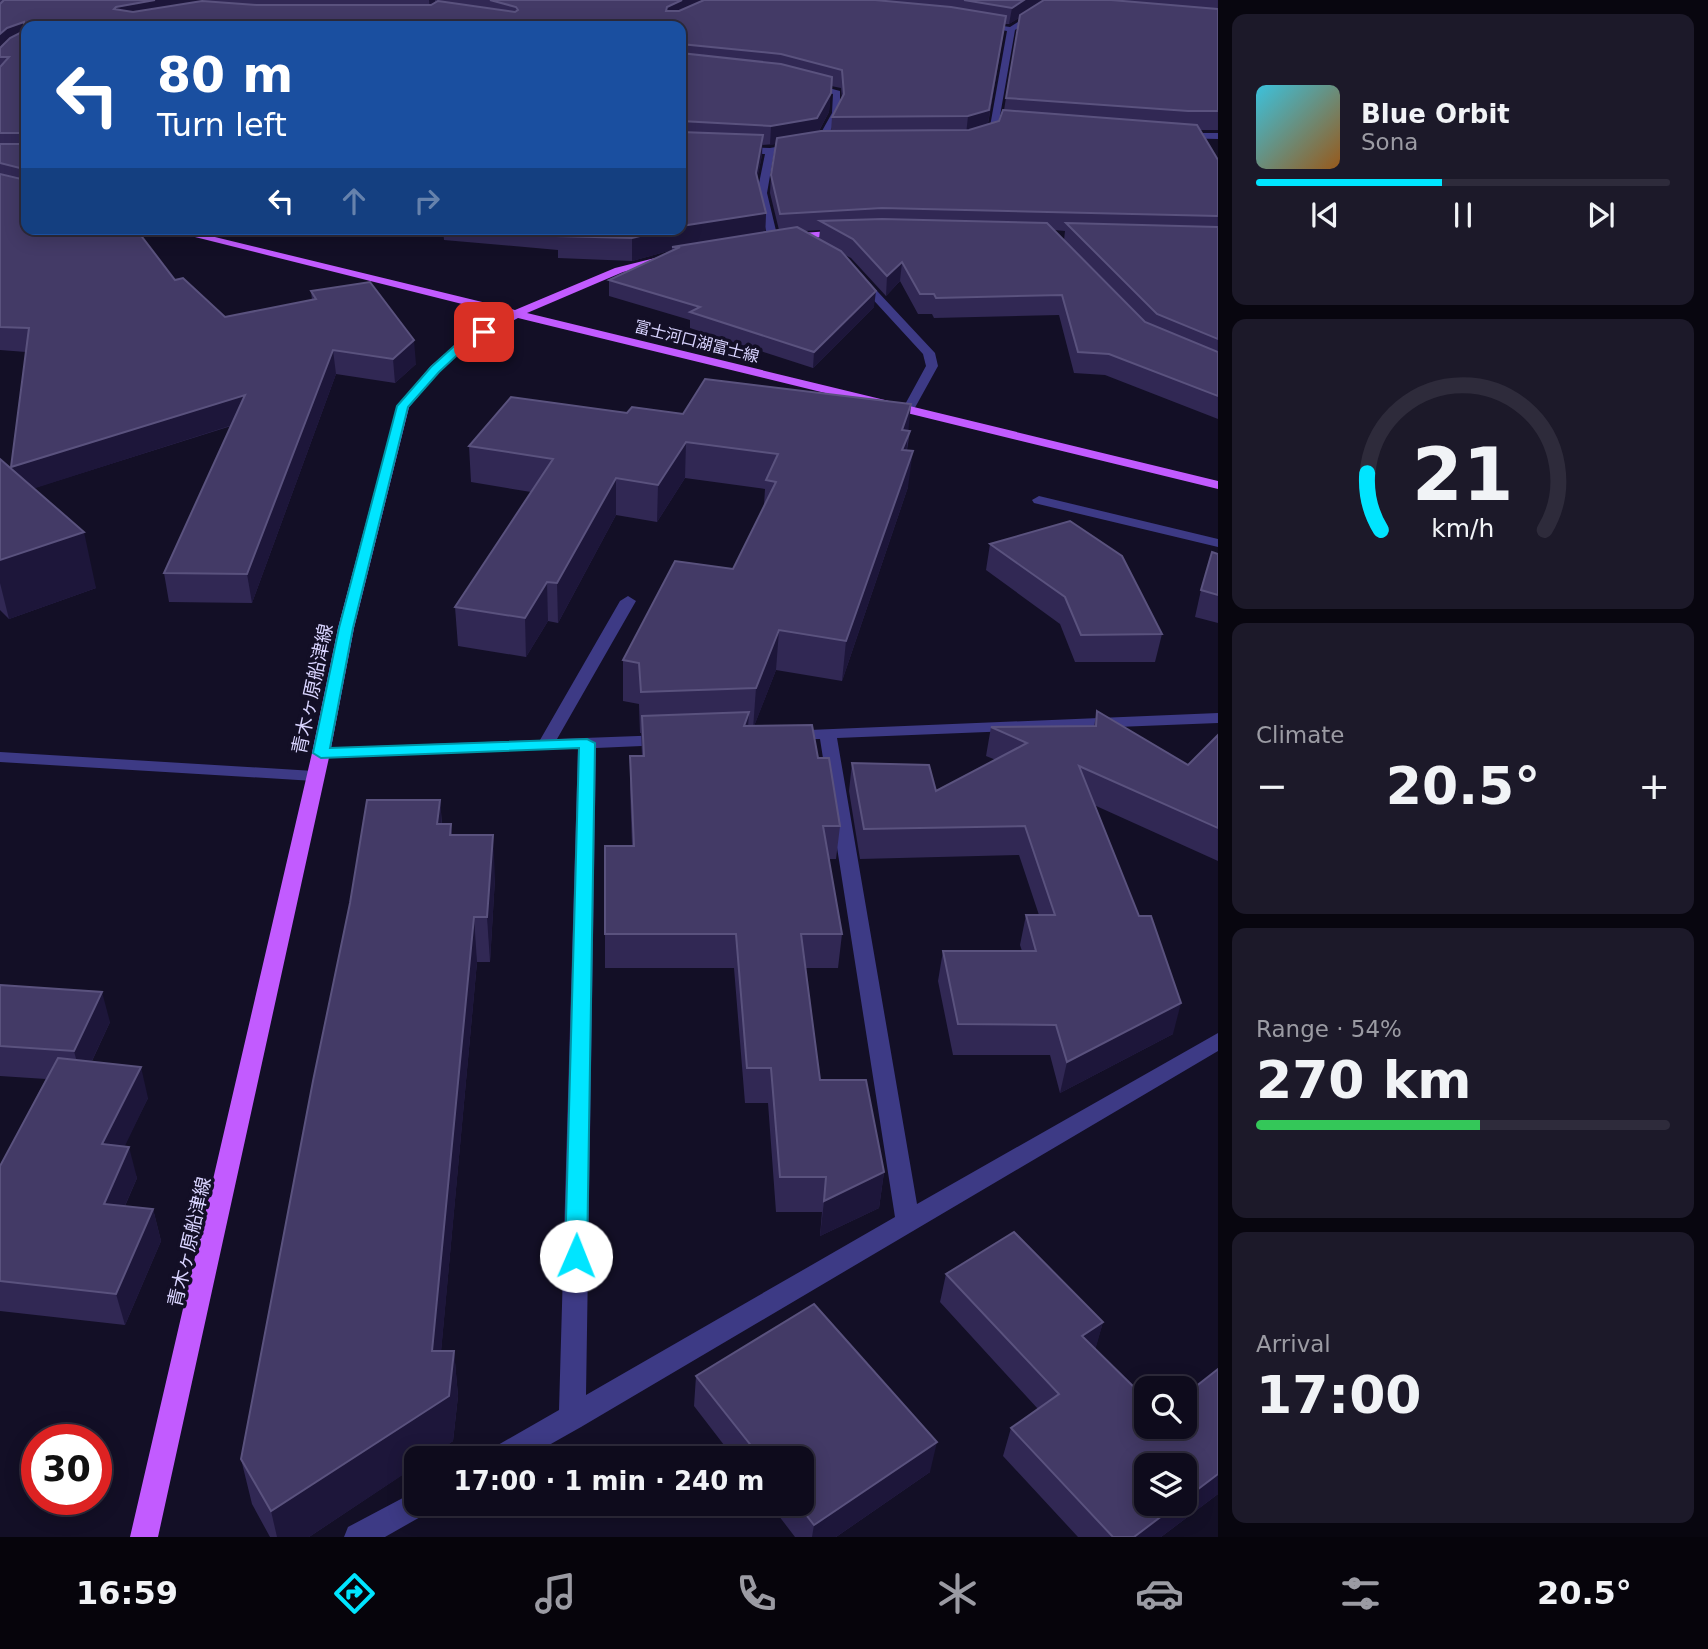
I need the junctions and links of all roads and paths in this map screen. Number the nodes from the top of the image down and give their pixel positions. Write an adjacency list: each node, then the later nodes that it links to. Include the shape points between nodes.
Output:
1 (1060, 4): 3 (street)
2 (969, 23): 3 (street)
3 (1011, 29): 5 (street)
4 (798, 82): 10 (street, via 837,93 836,116)
5 (995, 121): 6 (street); 9 (street, via 993,133)
6 (1009, 122)
7 (1171, 135): 8 (street)
8 (1218, 136)
9 (974, 140)
10 (820, 142): 11 (street); 13 (street)
11 (834, 142)
12 (732, 149): 13 (street)
13 (769, 151): 17 (street, via 762,193)
14 (854, 233): 16 (main road)
15 (193, 235): 22 (main road, 富士河口湖富士線)
16 (797, 235): 17 (main road); 19 (street)
17 (773, 239): 18 (main road)
18 (755, 241)
19 (817, 246)
20 (687, 252): 22 (main road, 青木ヶ原船津線, via 619,270)
21 (854, 273): 23 (street, via 929,354 932,366)
22 (518, 313): 23 (main road, 富士河口湖富士線); 34 (main road, 青木ヶ原船津線, via 466,341 403,406 346,628)
23 (908, 410): 24 (main road, 富士河口湖富士線)
24 (1218, 485)
25 (1039, 500): 26 (street)
26 (1218, 543)
27 (628, 601): 33 (street)
28 (1218, 718): 29 (street)
29 (828, 734): 30 (street); 38 (street)
30 (775, 736)
31 (681, 740): 32 (street)
32 (587, 743): 33 (street); 39 (street)
33 (545, 745): 34 (street)
34 (321, 753): 36 (main road, 青木ヶ原船津線)
35 (0, 757): 36 (street)
36 (314, 776): 42 (main road, 青木ヶ原船津線)
37 (1218, 1041): 38 (street)
38 (908, 1222): 39 (street)
39 (572, 1419): 40 (street)
40 (523, 1446)
41 (404, 1511): 43 (street)
42 (144, 1537)
43 (358, 1537)

